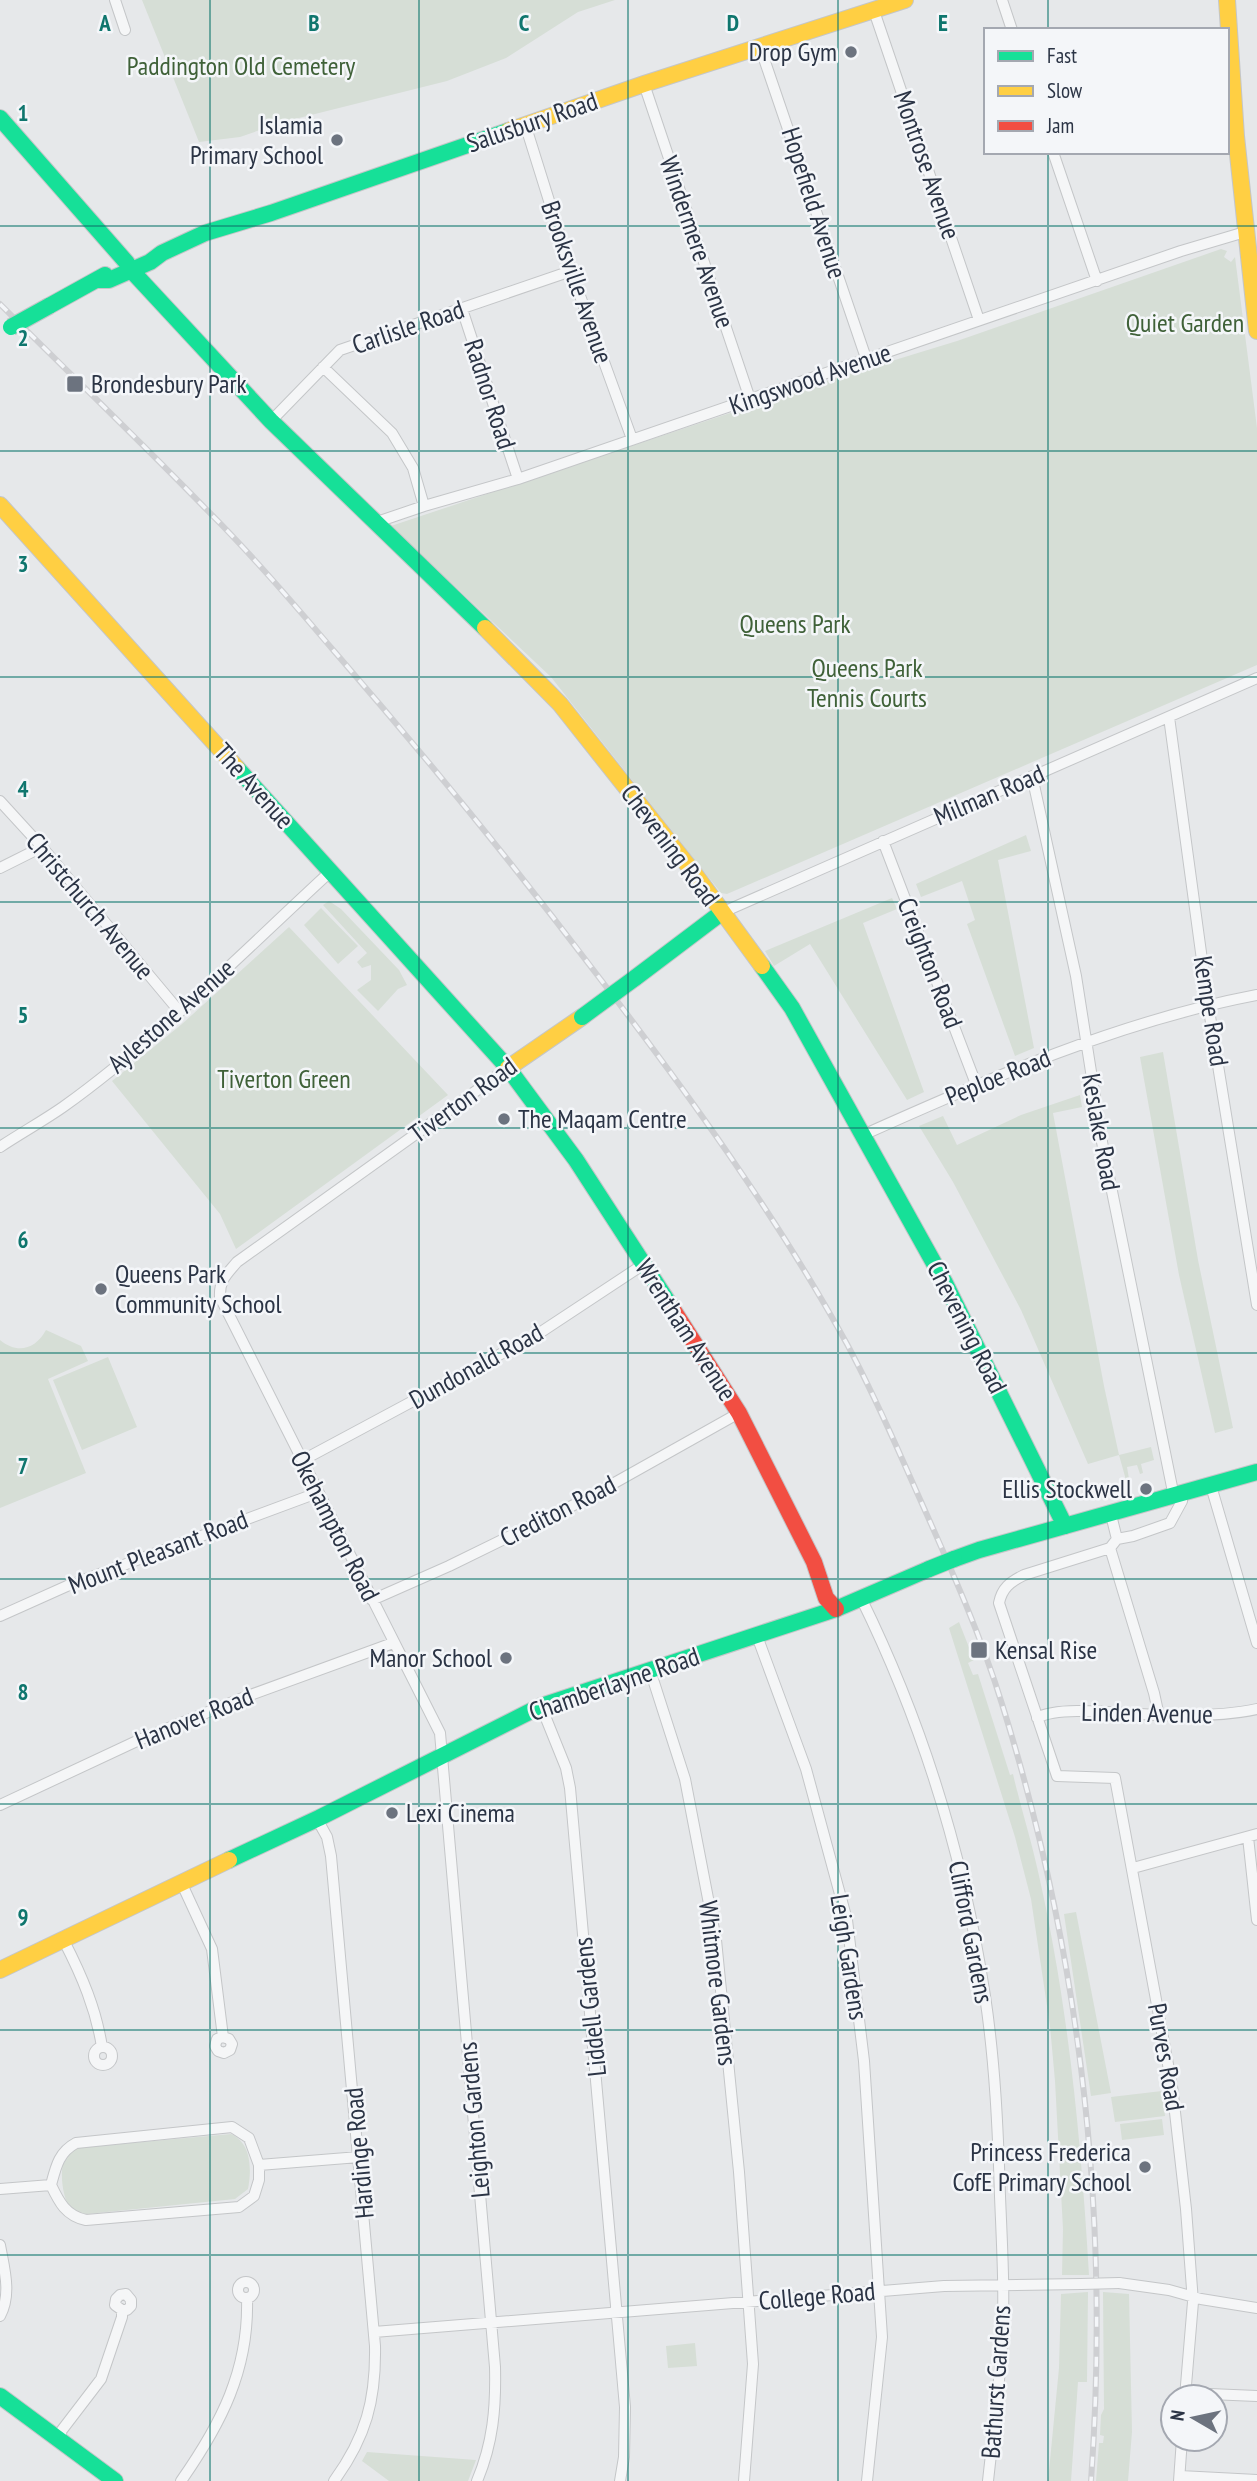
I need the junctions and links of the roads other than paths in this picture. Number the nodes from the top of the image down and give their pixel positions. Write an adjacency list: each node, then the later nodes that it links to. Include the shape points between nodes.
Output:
1 (115, 0): 8 (street)
2 (905, 0): 5 (street, Salusbury Road)
3 (1002, 0): 6 (street)
4 (1227, 0): 7 (street)
5 (874, 11): 9 (street, Salusbury Road); 20 (street, Montrose Avenue)
6 (1011, 28)
7 (1228, 28)
8 (125, 30)
9 (760, 47): 11 (street, Salusbury Road); 23 (street, Hopefield Avenue)
10 (1229, 65): 15 (street)
11 (644, 84): 13 (street, Salusbury Road); 25 (street, Windermere Avenue)
12 (0, 118): 16 (street, Chevening Road)
13 (525, 124): 16 (street, Salusbury Road, via 205,233 153,261); 17 (street, Brooksville Avenue)
14 (1054, 154): 18 (street)
15 (1245, 232): 18 (street, Kingswood Avenue); 21 (street)
16 (129, 267): 22 (street, bridge); 26 (street, Chevening Road)
17 (570, 271): 19 (street, Carlisle Road); 27 (street, Brooksville Avenue)
18 (1097, 281): 20 (street, Kingswood Avenue)
19 (462, 309): 24 (street, Carlisle Road, via 340,350); 28 (street, Radnor Road)
20 (979, 320): 23 (street, Kingswood Avenue)
21 (1257, 331)
22 (0, 333)
23 (867, 361): 25 (street, Kingswood Avenue)
24 (323, 367): 26 (street, Carlisle Road); 30 (street, via 392,433 412,468)
25 (750, 399): 27 (street, Kingswood Avenue)
26 (271, 421): 31 (street, Chevening Road)
27 (632, 439): 28 (street, Kingswood Avenue)
28 (518, 479): 30 (street, Kingswood Avenue)
29 (0, 505): 39 (street, The Avenue)
30 (424, 506): 31 (street, Kingswood Avenue)
31 (374, 523): 40 (street, Chevening Road, via 560,704)
32 (1257, 678): 33 (street, Milman Road)
33 (1169, 717): 34 (street, Milman Road); 42 (street, Kempe Road)
34 (1032, 776): 36 (street, Milman Road); 44 (street, Keslake Road, via 1076,976)
35 (0, 801): 37 (street, Christchurch Avenue)
36 (883, 842): 40 (street, Milman Road); 46 (street, Creighton Road)
37 (42, 847): 38 (street); 43 (street, Christchurch Avenue)
38 (0, 868)
39 (331, 871): 43 (street, Aylestone Avenue); 45 (street, The Avenue)
40 (721, 913): 45 (street, Tiverton Road, bridge); 47 (street, Chevening Road, via 792,1008)
41 (1257, 995): 42 (street, Peploe Road)
42 (1208, 1004): 44 (street, Peploe Road); 51 (street, Kempe Road)
43 (179, 1011): 48 (street, Aylestone Avenue, via 63,1107)
44 (1085, 1043): 46 (street, Peploe Road); 56 (street, Keslake Road)
45 (508, 1068): 49 (street, Wrentham Avenue); 50 (street, Tiverton Road, via 237,1262 222,1279)
46 (976, 1084): 47 (street, Peploe Road)
47 (863, 1135): 59 (street, Chevening Road, via 946,1283)
48 (0, 1147)
49 (644, 1264): 52 (street, Wrentham Avenue); 53 (street, Dundonald Road, via 538,1334)
50 (220, 1297): 53 (street, Okehampton Road)
51 (1257, 1305)
52 (739, 1413): 62 (street, Crediton Road, via 584,1500); 63 (street, Wrentham Avenue)
53 (303, 1460): 57 (street, Okehampton Road)
54 (1257, 1472): 55 (street, Chamberlayne Road)
55 (1211, 1486): 56 (street, Chamberlayne Road); 67 (street)
56 (1176, 1491): 58 (street, Chamberlayne Road); 60 (street, via 1182,1502 1171,1523)
57 (317, 1493): 62 (street, Okehampton Road); 64 (street, Mount Pleasant Road, via 67,1586)
58 (1111, 1515): 59 (street, Chamberlayne Road); 60 (street)
59 (1065, 1526): 61 (street, Chamberlayne Road, bridge, via 961,1556)
60 (1114, 1544): 71 (street); 72 (street, via 1024,1575 1011,1581 1001,1594 999,1610)
61 (862, 1598): 63 (street, Chamberlayne Road); 89 (street, Clifford Gardens, via 893,1667 932,1776 973,1927 998,2119)
62 (372, 1600): 66 (street, Okehampton Road)
63 (836, 1609): 65 (street, Chamberlayne Road)
64 (0, 1616)
65 (757, 1636): 68 (street, Chamberlayne Road); 90 (street, Leigh Gardens, via 806,1769 847,1920 864,2061)
66 (393, 1643): 73 (street, Okehampton Road, via 440,1733); 74 (street, Hanover Road, via 139,1740)
67 (1257, 1643)
68 (650, 1670): 69 (street, Chamberlayne Road); 93 (street, Whitmore Gardens, via 685,1780 716,1940)
69 (541, 1706): 73 (street, Chamberlayne Road); 96 (street, Liddell Gardens, via 570,1787)
70 (1257, 1709): 71 (street, Linden Avenue)
71 (1159, 1716): 72 (street, Linden Avenue, via 1077,1712)
72 (1037, 1718): 77 (street, Purves Road, via 1056,1776 1115,1778)
73 (442, 1757): 75 (street, Chamberlayne Road); 98 (street, Leighton Gardens)
74 (0, 1805)
75 (317, 1819): 78 (street, Chamberlayne Road); 84 (street, Hardinge Road, via 331,1856)
76 (1252, 1835): 77 (street); 79 (street)
77 (1133, 1868): 91 (street, Purves Road, via 1172,2086)
78 (181, 1882): 80 (street, Chamberlayne Road); 82 (street, via 212,1948)
79 (1257, 1920)
80 (64, 1941): 81 (street, Chamberlayne Road); 83 (street, via 97,2017)
81 (0, 1970)
82 (223, 2037)
83 (102, 2048)
84 (359, 2157): 85 (street); 99 (street, Hardinge Road)
85 (259, 2165): 86 (street, via 254,2196 239,2207 86,2220 72,2217); 86 (street, via 249,2138 232,2127 76,2143 61,2155)
86 (51, 2185): 87 (street)
87 (0, 2189)
88 (0, 2245): 97 (street, via 6,2284)
89 (1004, 2284): 90 (street, College Road); 91 (street, College Road, bridge, via 1119,2283); 115 (street, Bathurst Gardens)
90 (880, 2291): 93 (street, College Road); 114 (street, Leigh Gardens, via 882,2337)
91 (1192, 2297): 94 (street, College Road); 100 (street, Purves Road)
92 (247, 2299): 109 (street, via 242,2364 223,2414)
93 (748, 2302): 96 (street, College Road); 113 (street, Whitmore Gardens, via 753,2364)
94 (1257, 2308)
95 (122, 2311): 104 (street, via 101,2379)
96 (617, 2312): 98 (street, College Road); 112 (street, Liddell Gardens, via 625,2407)
97 (0, 2316)
98 (492, 2322): 99 (street, College Road); 111 (street, Leighton Gardens, via 496,2400 485,2463)
99 (374, 2332): 110 (street, Hardinge Road, via 376,2374 369,2416 352,2455)
100 (1187, 2383)
101 (0, 2396): 104 (street)
102 (1229, 2396): 103 (street)
103 (1257, 2396)
104 (59, 2440): 108 (street)
105 (1181, 2453): 106 (street)
106 (1180, 2479): 107 (street)
107 (1257, 2480)
108 (115, 2481)
109 (181, 2481)
110 (334, 2481)
111 (477, 2481)
112 (620, 2481)
113 (744, 2481)
114 (867, 2481)
115 (988, 2481)

